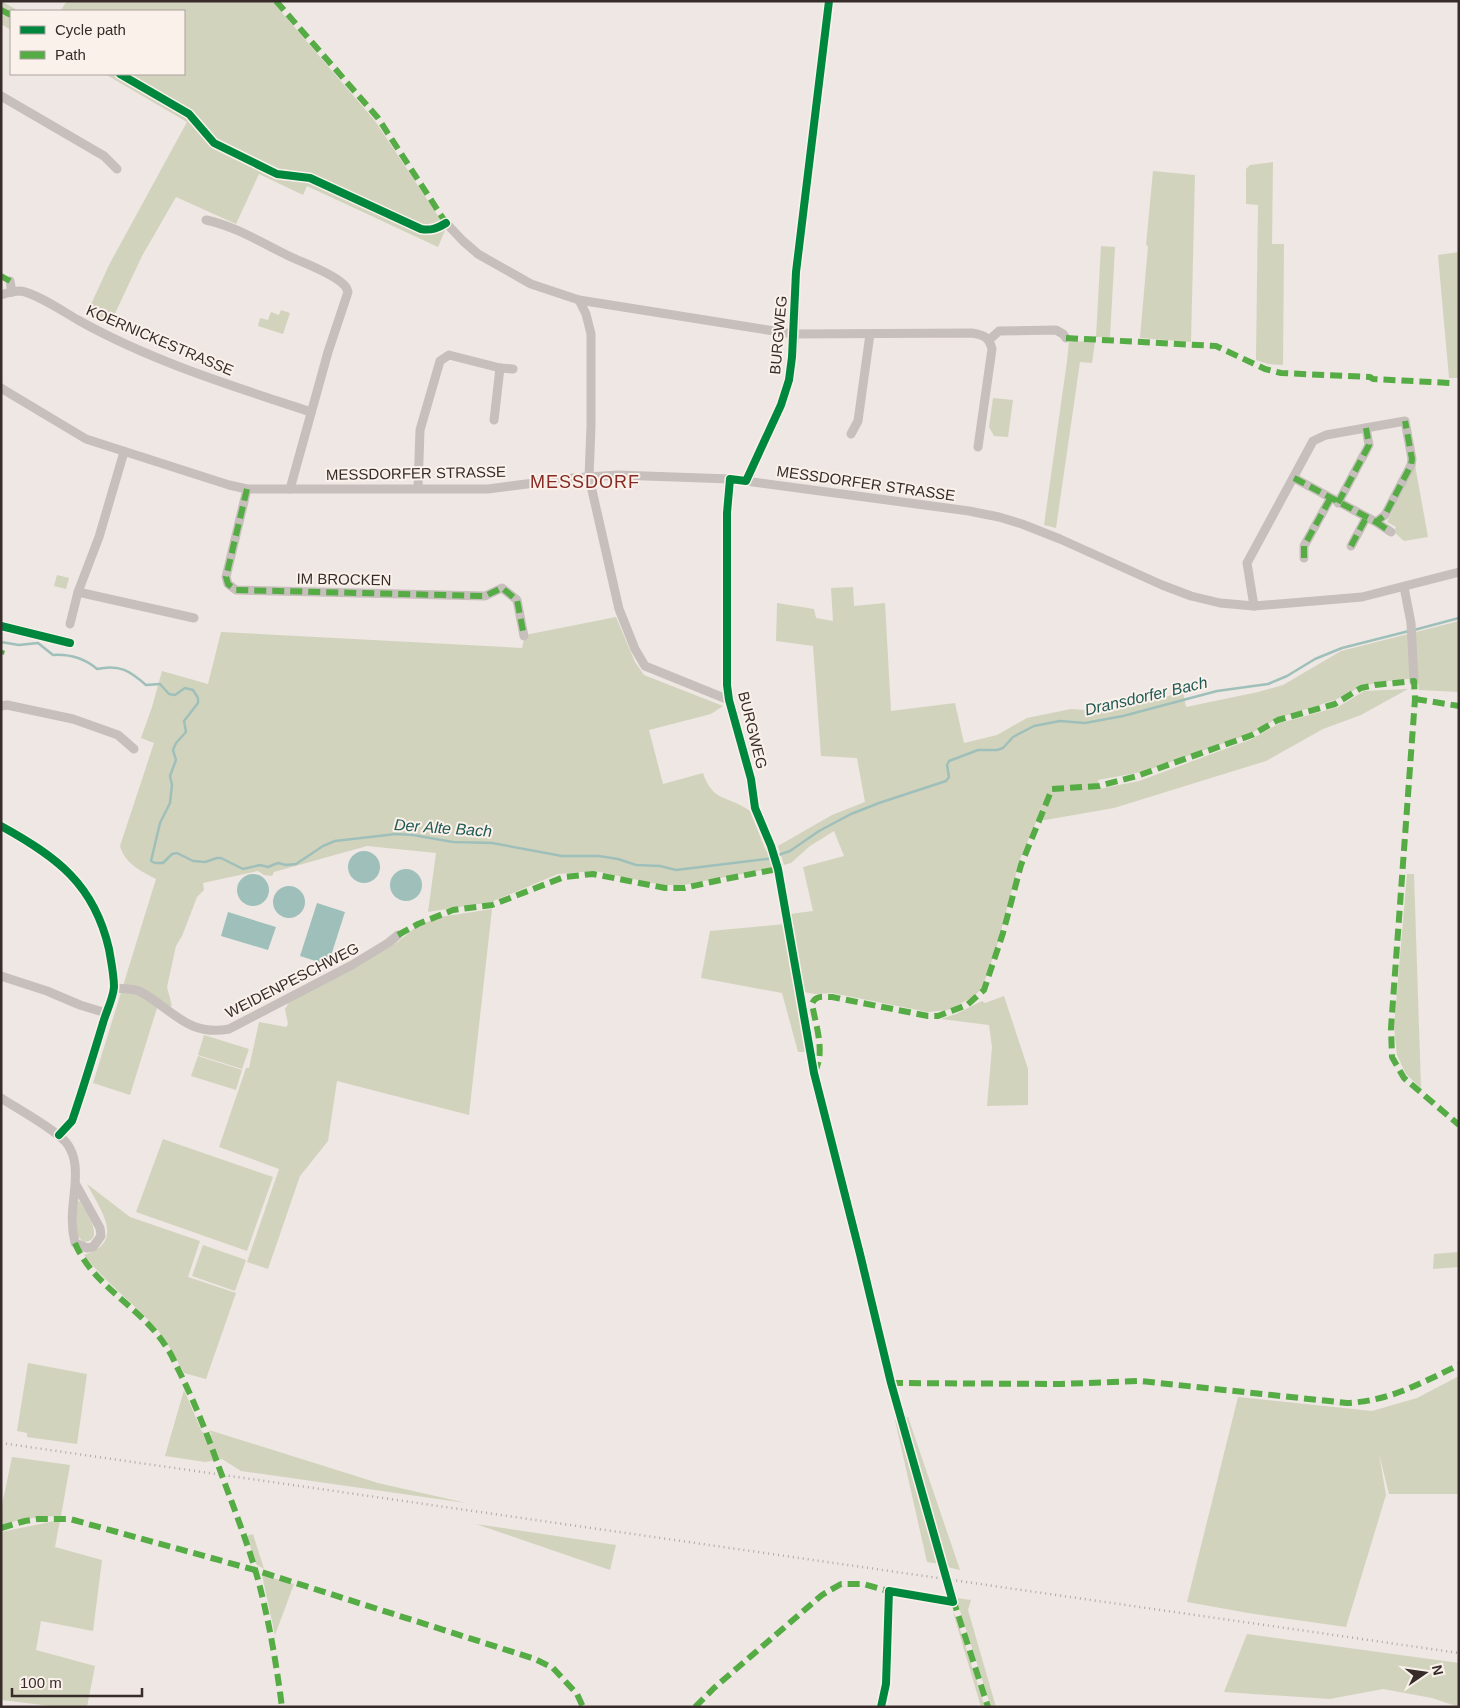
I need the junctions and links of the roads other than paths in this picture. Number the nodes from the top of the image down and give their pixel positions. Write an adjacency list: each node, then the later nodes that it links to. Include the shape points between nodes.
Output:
1 (1, 96): 2 (street, via 104,156)
2 (117, 170)
3 (206, 220): 17 (street, via 246,235 346,286 348,292)
4 (446, 223): 9 (street, via 478,254 531,284)
5 (796, 272): 10 (street, BURGWEG)
6 (10, 281): 7 (street)
7 (12, 292): 8 (street); 17 (street, KOERNICKESTRASSE, via 21,291 33,296 190,371)
8 (1, 296)
9 (579, 300): 10 (street); 23 (street, via 591,334)
10 (793, 334): 11 (street); 26 (street, BURGWEG, via 789,380)
11 (870, 334): 13 (street, via 972,333); 20 (street, via 858,421)
12 (1066, 338): 13 (street, via 1056,330 999,330)
13 (990, 340): 21 (street, via 992,349)
14 (500, 368): 15 (street); 18 (street); 28 (street, via 449,355 440,361 420,430)
15 (513, 369)
16 (1, 388): 22 (street, MESSDORFER STRASSE, via 86,439)
17 (311, 412): 27 (street)
18 (494, 420)
19 (1366, 428): 24 (street, via 1326,435 1313,441); 30 (street, via 1369,445); 32 (street, via 1405,421 1412,459 1385,515)
20 (851, 434)
21 (978, 447)
22 (124, 452): 29 (street, MESSDORFER STRASSE); 38 (street, via 99,537)
23 (589, 477): 25 (street, MESSDORFER STRASSE); 28 (street, MESSDORFER STRASSE, via 488,489); 44 (street, via 619,609 640,659 645,666 657,672)
24 (1294, 478): 30 (street); 39 (street, via 1247,563)
25 (730, 479): 26 (street, MESSDORFER STRASSE); 44 (street, BURGWEG, via 727,513)
26 (746, 481): 39 (street, MESSDORFER STRASSE, via 999,517 1052,536 1191,596)
27 (290, 488): 28 (street, MESSDORFER STRASSE); 29 (street, MESSDORFER STRASSE)
28 (418, 488)
29 (247, 489): 42 (street, IM BROCKEN, via 226,577 228,584 236,590 485,596 502,588 517,600)
30 (1334, 501): 31 (street); 35 (street, via 1304,546)
31 (1366, 518): 32 (street); 34 (street)
32 (1376, 522): 33 (street)
33 (1391, 532)
34 (1351, 546)
35 (1304, 558)
36 (1459, 572): 37 (street, MESSDORFER STRASSE)
37 (1404, 587): 39 (street, MESSDORFER STRASSE, via 1362,597); 43 (street, via 1411,622)
38 (78, 592): 40 (street); 41 (street)
39 (1254, 606)
40 (194, 618)
41 (70, 624)
42 (524, 636)
43 (1414, 681)
44 (729, 700): 48 (street, BURGWEG, via 751,779 755,808 778,866)
45 (1, 706): 46 (street, via 73,719 118,735)
46 (134, 749)
47 (1, 826): 51 (street, via 50,856 78,882 106,934)
48 (788, 922)
49 (398, 935): 51 (street, WEIDENPESCHWEG, via 352,965 228,1029 202,1030 187,1025 139,991)
50 (1, 976): 52 (street)
51 (114, 988): 52 (street)
52 (106, 1013): 54 (street, via 72,1121)
53 (1, 1098): 54 (street)
54 (59, 1136): 55 (street, via 68,1144 73,1156)
55 (75, 1183): 55 (street, via 71,1230 75,1243 87,1248 101,1236 100,1228)

